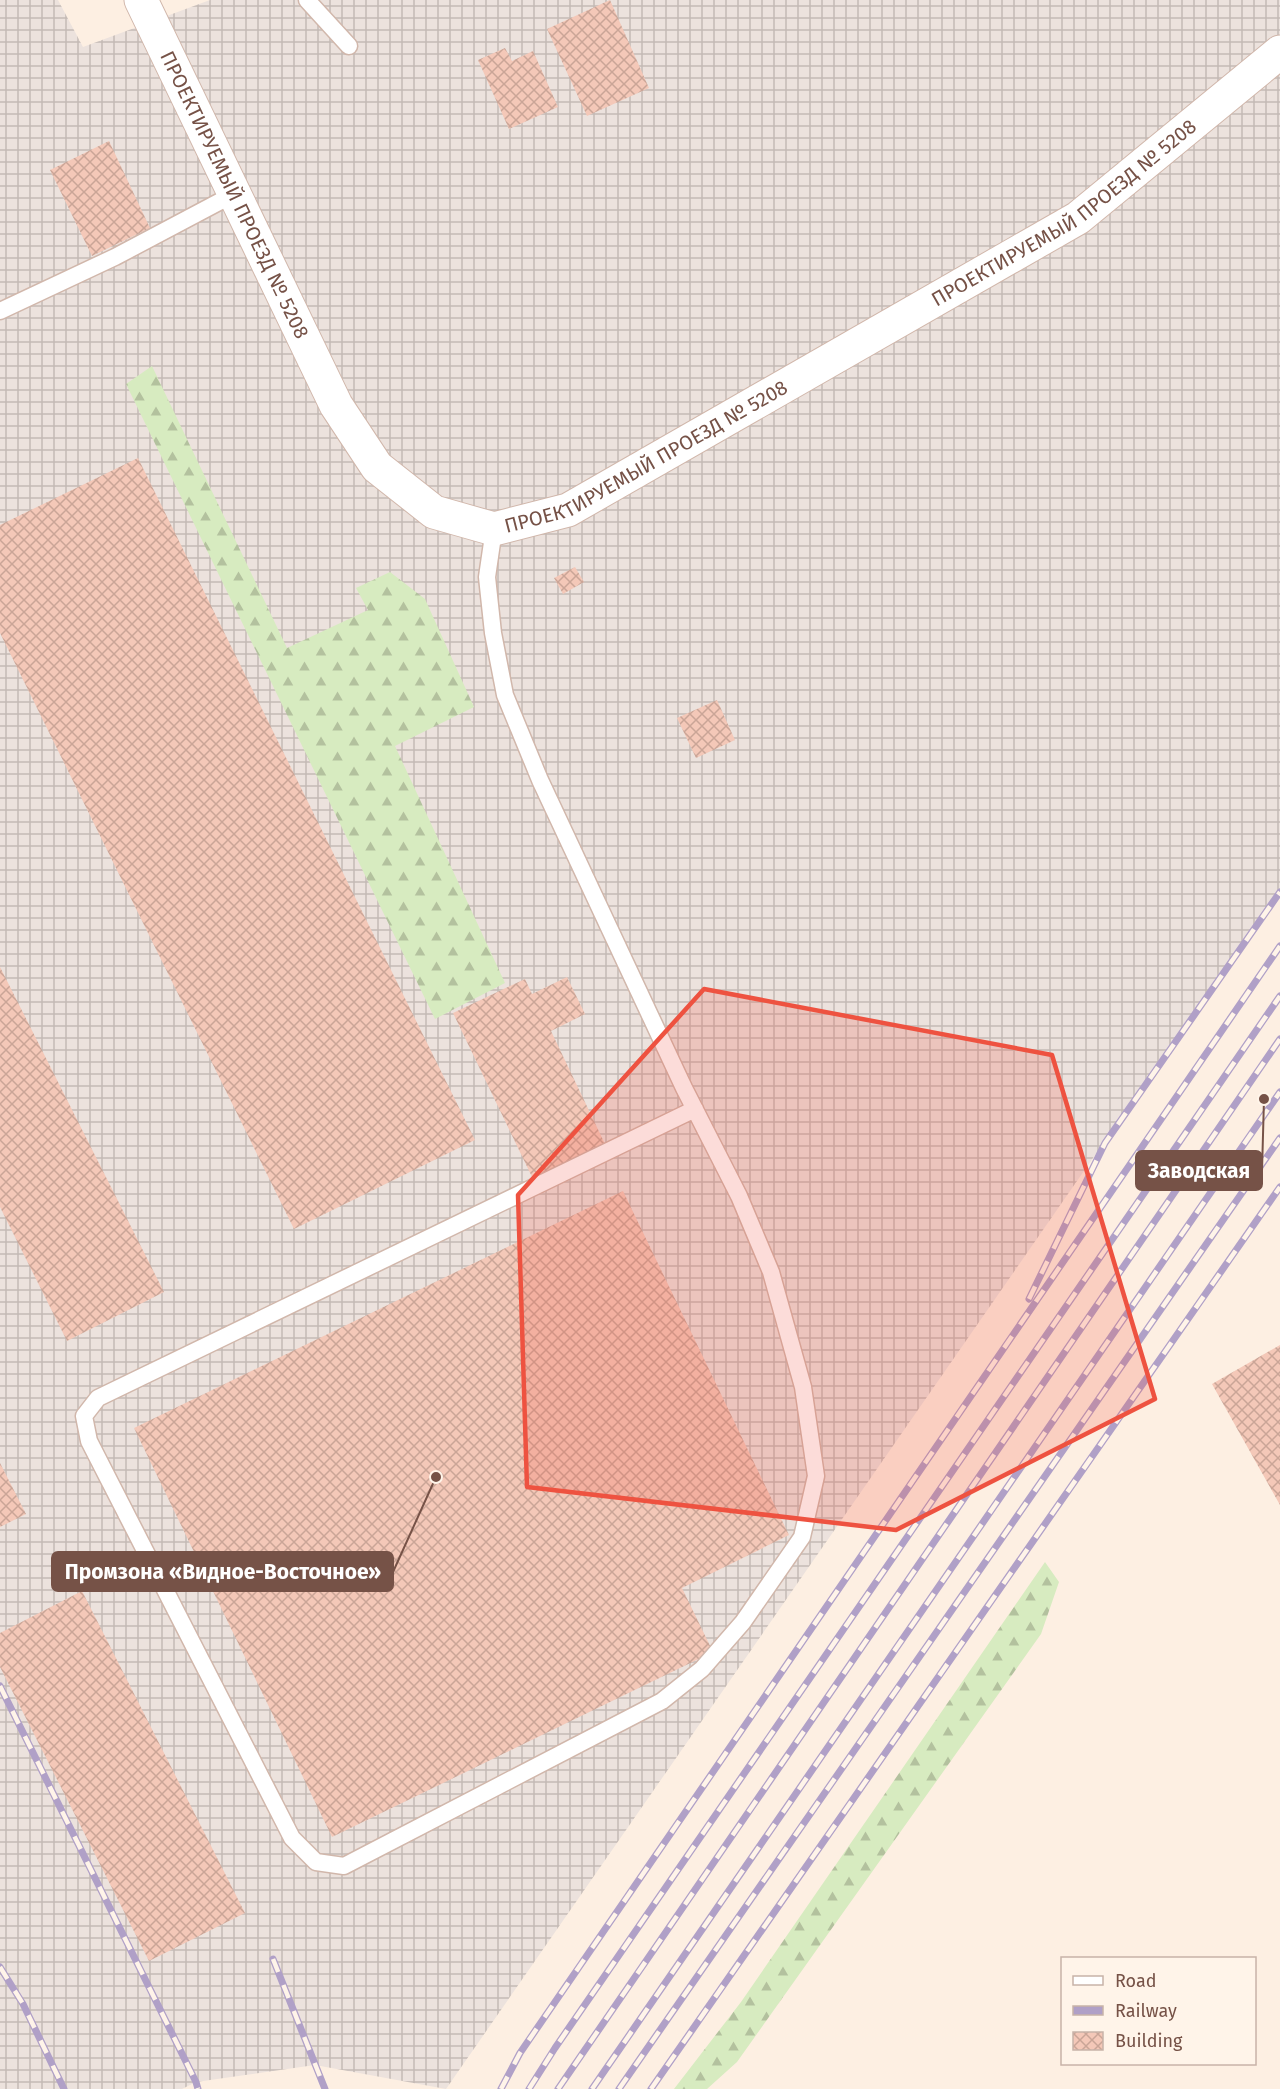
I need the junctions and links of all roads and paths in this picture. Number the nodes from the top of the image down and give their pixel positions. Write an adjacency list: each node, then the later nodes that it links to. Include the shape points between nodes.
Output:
1 (141, 0): 5 (street, ПРОЕКТИРУЕМЫЙ ПРОЕЗД № 5208)
2 (307, 0): 3 (lane)
3 (349, 46)
4 (1280, 52): 7 (street, ПРОЕКТИРУЕМЫЙ ПРОЕЗД № 5208, via 1078,218 568,510)
5 (234, 194): 6 (lane, via 115,257); 7 (street, ПРОЕКТИРУЕМЫЙ ПРОЕЗД № 5208, via 336,405 377,467 434,512)
6 (0, 311)
7 (494, 529): 8 (lane, via 487,577 505,695 540,780)
8 (695, 1109): 8 (lane, via 739,1196 771,1272 803,1387 816,1476 802,1537 743,1622 702,1669 662,1701 344,1866 316,1862 292,1838 89,1441 84,1416 98,1398)

